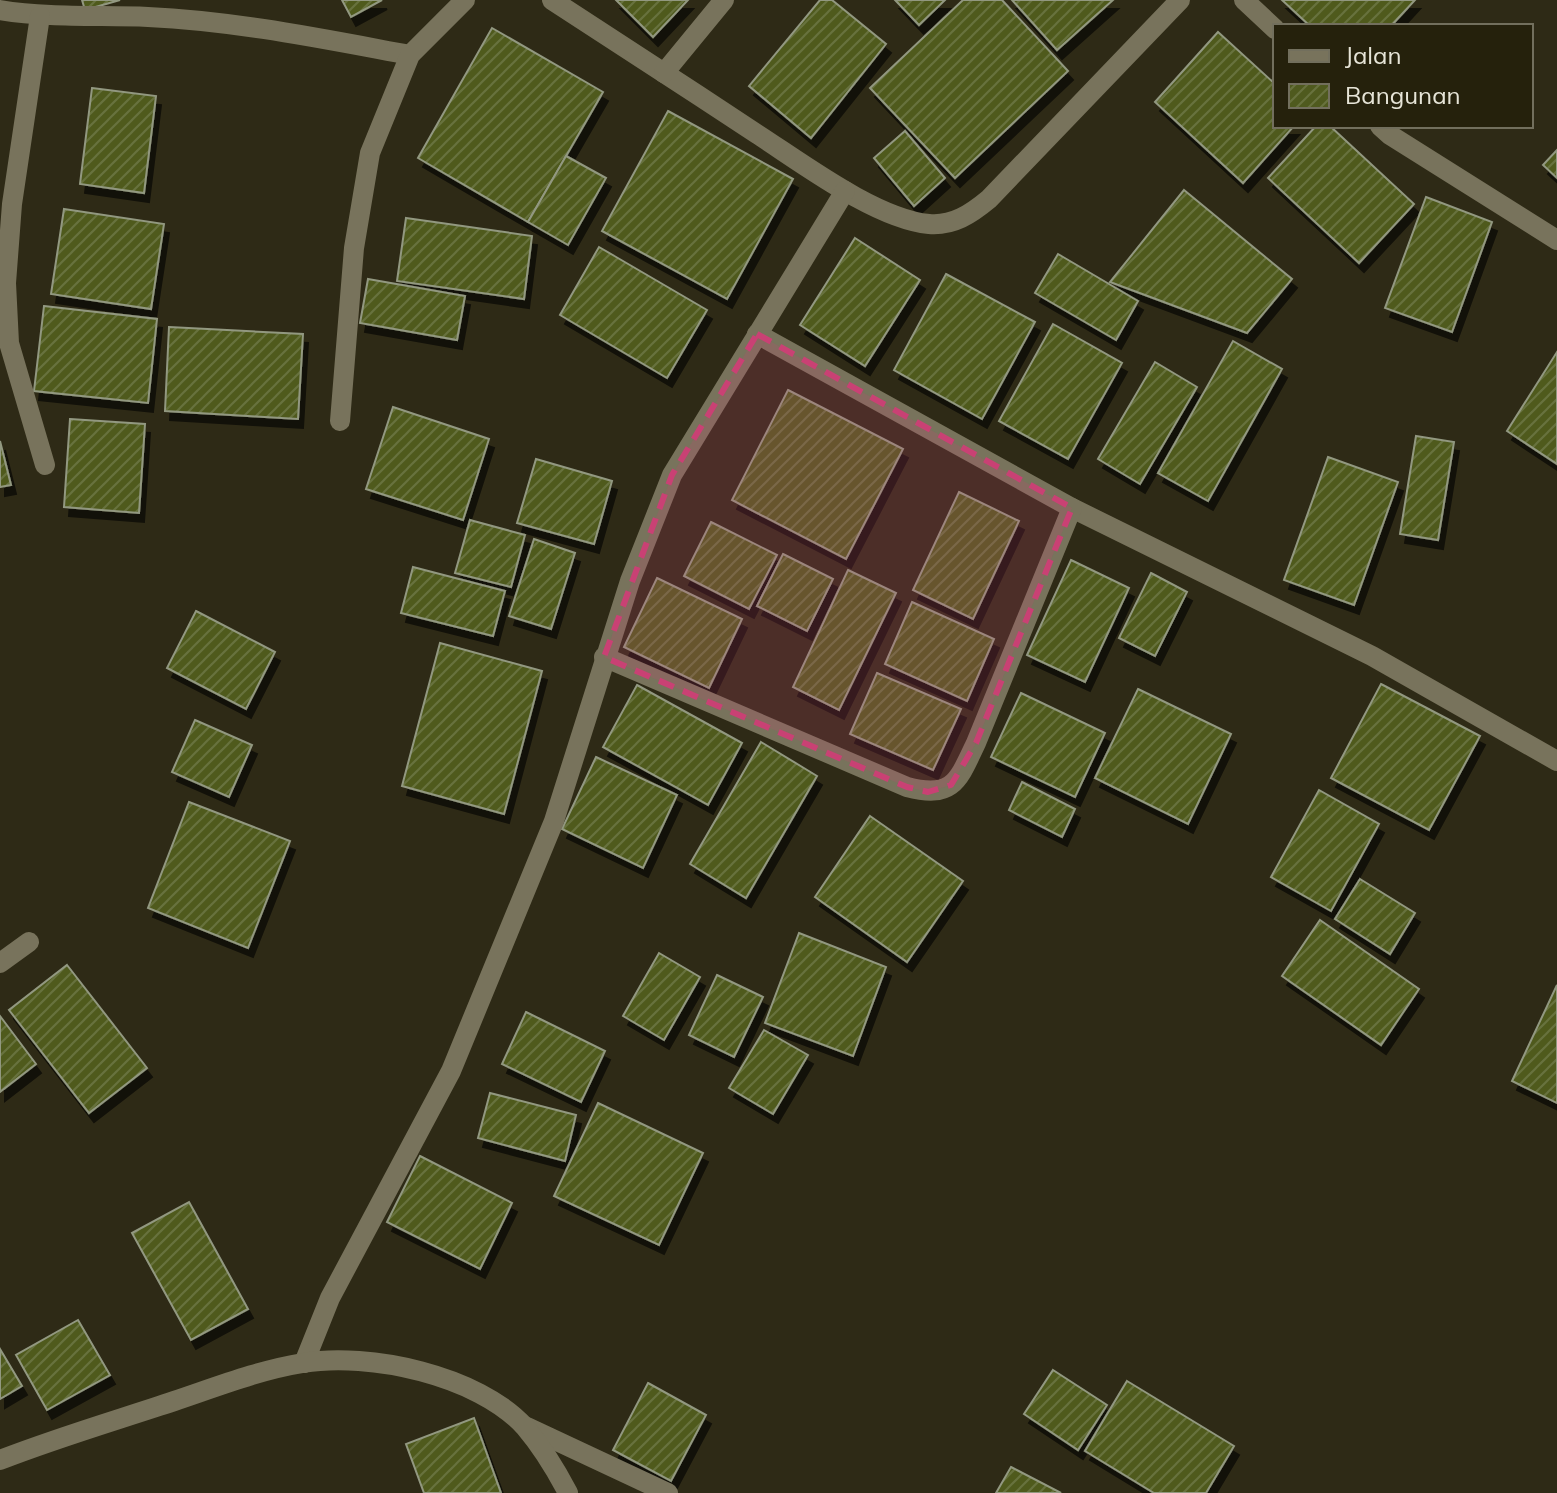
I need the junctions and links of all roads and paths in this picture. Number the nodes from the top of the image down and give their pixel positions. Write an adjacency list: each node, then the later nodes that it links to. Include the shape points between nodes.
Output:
1 (465, 0): 9 (street)
2 (552, 0): 10 (street)
3 (724, 0): 10 (street)
4 (1180, 0): 12 (street, via 971,214 931,224 904,219)
5 (1244, 0): 8 (street)
6 (0, 10): 7 (street)
7 (40, 16): 9 (street, via 148,17 263,28); 16 (street, via 12,204 6,283 9,343)
8 (1273, 27)
9 (410, 55): 15 (street, via 370,153 354,248)
10 (664, 73): 12 (street)
11 (1382, 128): 13 (street)
12 (845, 191): 14 (street)
13 (1557, 240)
14 (757, 334): 17 (street); 18 (street, via 672,475)
15 (340, 421)
16 (45, 465)
17 (1072, 508): 18 (street, via 976,743 962,773 940,791 907,787); 19 (street, via 1372,656)
18 (604, 657): 22 (street, via 554,821 451,1071 330,1298)
19 (1557, 761)
20 (29, 942): 21 (street)
21 (0, 963)
22 (304, 1363): 23 (street, via 355,1361 453,1381 490,1399); 24 (street)
23 (524, 1425): 25 (street); 26 (street)
24 (0, 1460)
25 (644, 1488): 27 (street)
26 (568, 1493)
27 (668, 1493)

